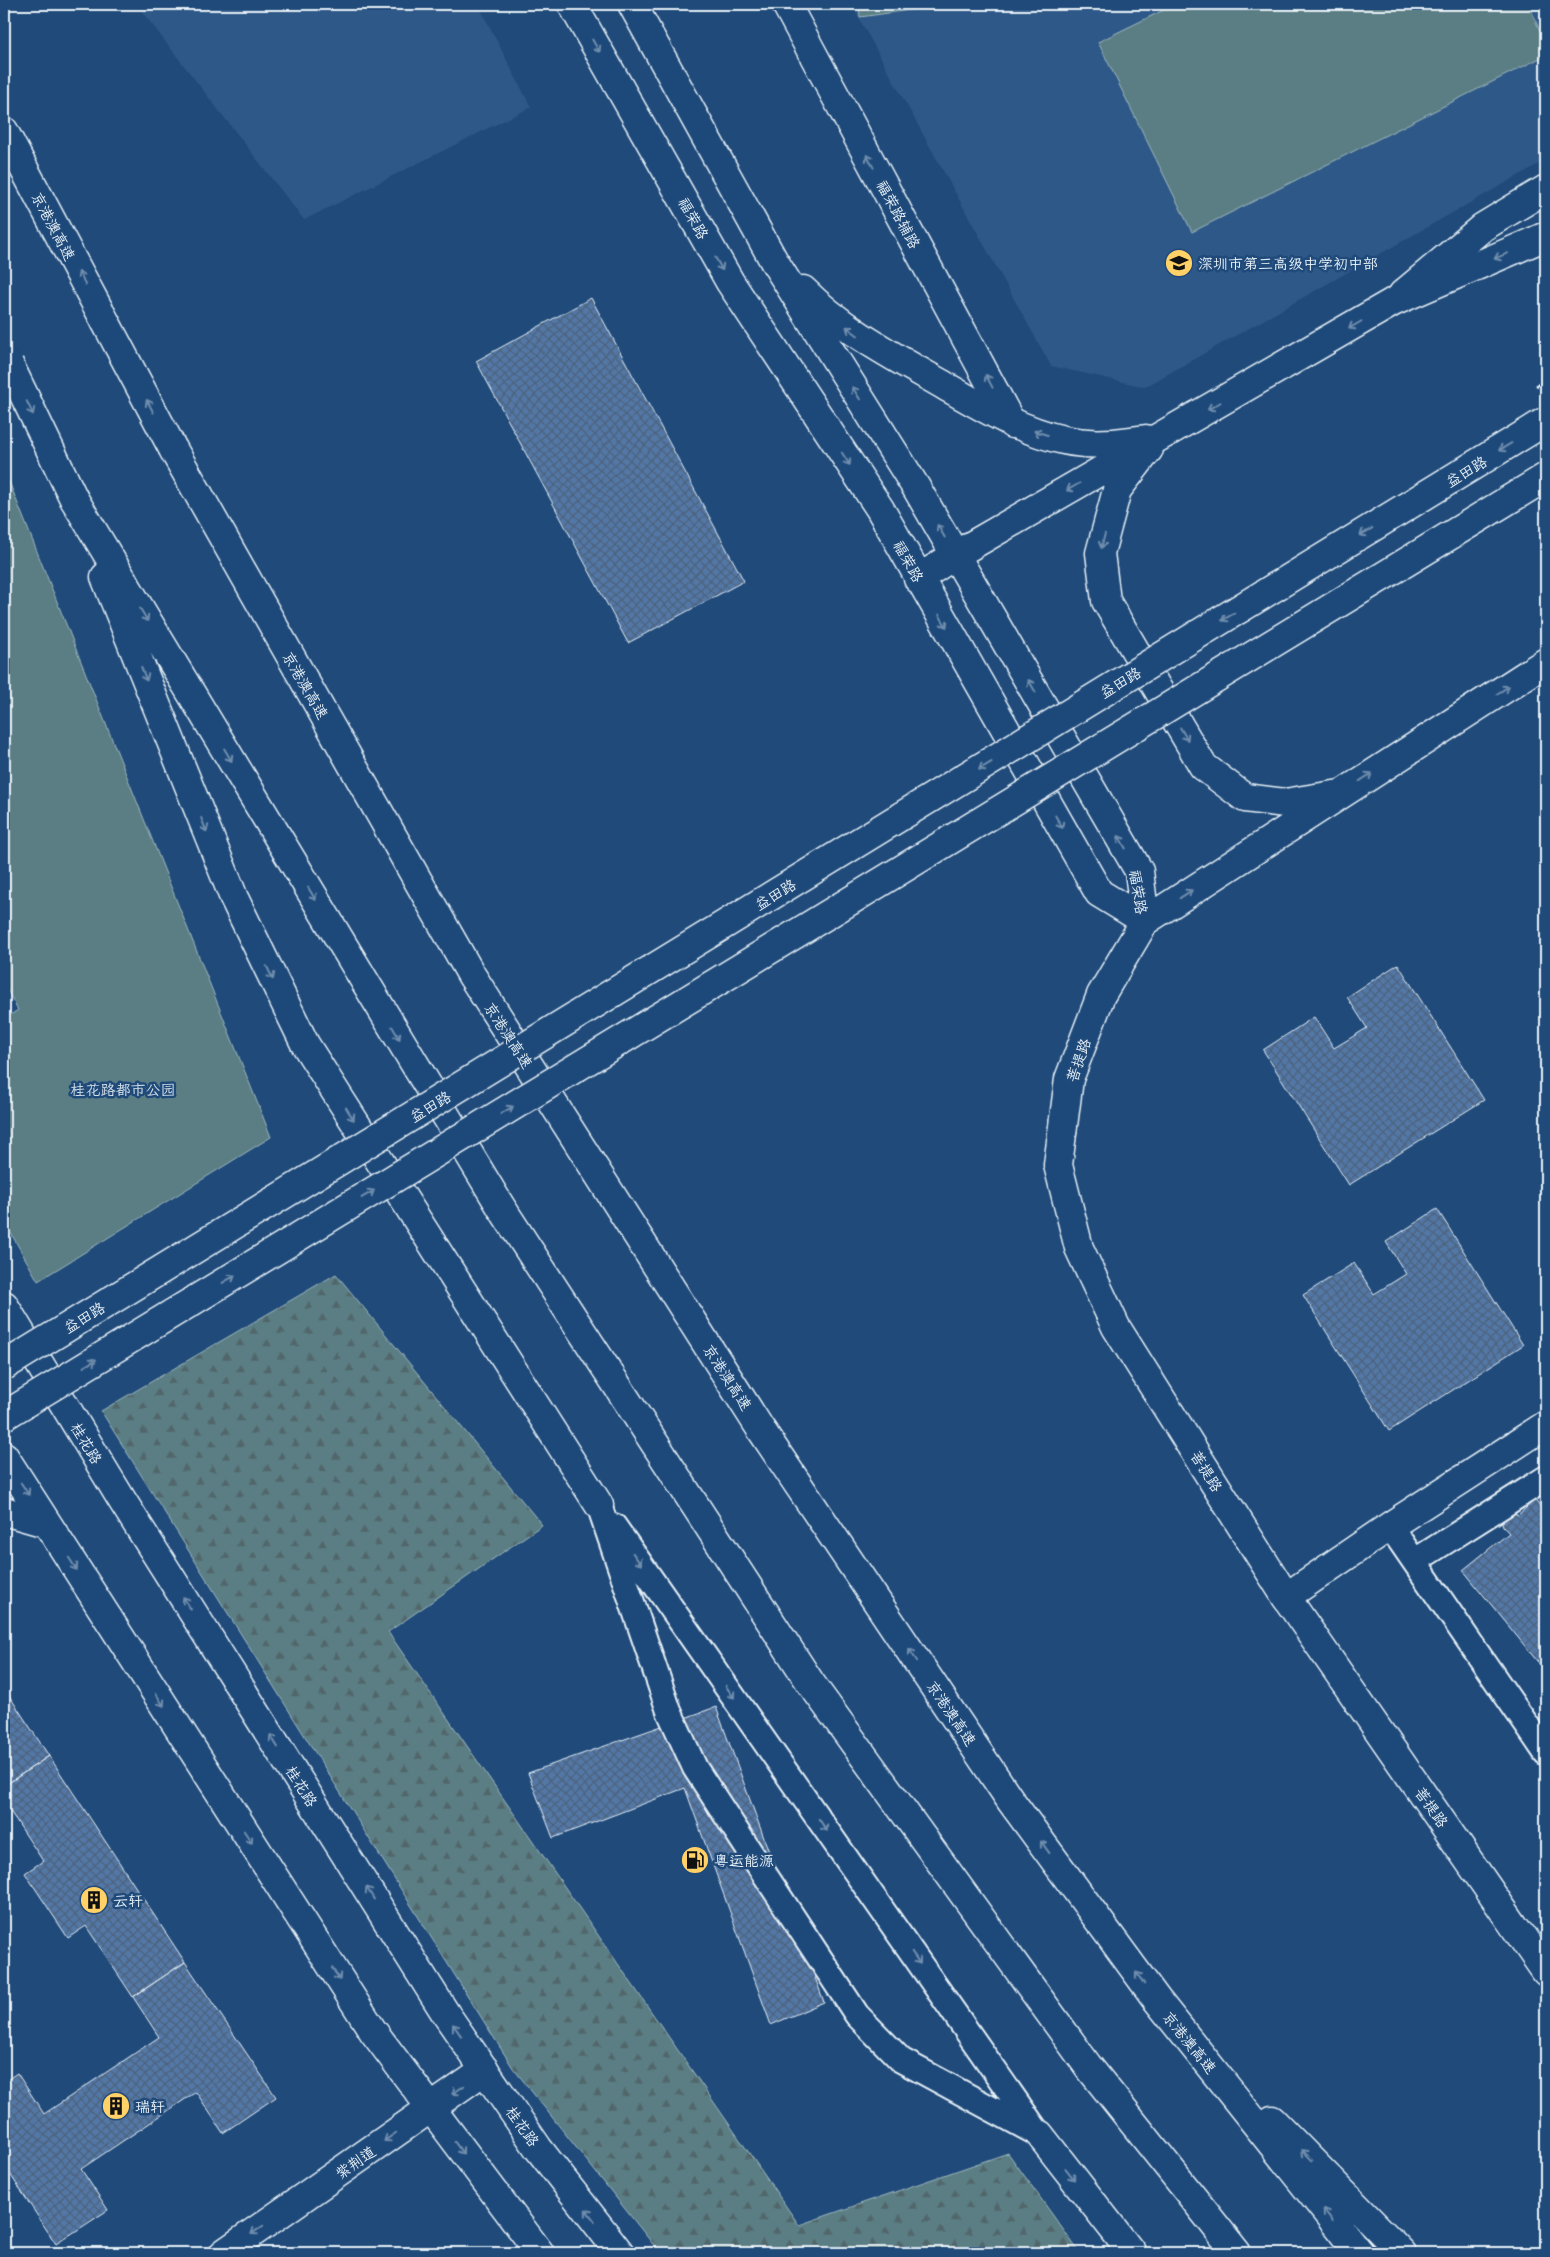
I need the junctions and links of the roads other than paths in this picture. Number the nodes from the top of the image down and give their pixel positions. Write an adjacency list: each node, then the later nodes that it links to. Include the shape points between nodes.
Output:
1 (572, 4): 16 (main road, 福荣路, one-way to 16, via 730,282 880,509)
2 (632, 4): 7 (main road, 福荣路)
3 (786, 4): 11 (main road, 福荣路辅路, one-way to 3)
4 (4, 131): 34 (main road, 京港澳高速, one-way to 4, bridge, via 1011,1801 760,1428 477,984 173,449)
5 (1546, 189): 8 (main road, via 1483,227)
6 (1546, 236): 8 (main road, one-way to 8)
7 (774, 261): 11 (main road, one-way to 7, via 863,339 820,308); 15 (main road, 福荣路, one-way to 7)
8 (1393, 302): 12 (main road, one-way to 12)
9 (6, 359): 14 (main road, one-way to 14, bridge)
10 (1546, 421): 21 (main road, 益田路, one-way to 21, bridge)
11 (1012, 424): 12 (main road, one-way to 11, via 1105,444 1064,440)
12 (1158, 438): 15 (main road, one-way to 15); 18 (main road, one-way to 18, via 1117,490 1100,553 1106,601 1203,766 1245,798 1285,803)
13 (1546, 477): 22 (main road, one-way to 13, bridge)
14 (74, 499): 26 (main road, one-way to 26, via 234,898 305,1044); 42 (main road, one-way to 42, via 501,1207 810,1682 1088,2066)
15 (955, 555): 16 (main road); 19 (main road, 福荣路, one-way to 15, via 1139,871)
16 (918, 579): 19 (main road, 福荣路, one-way to 19, via 1099,893)
17 (1546, 662): 18 (main road, one-way to 17)
18 (1340, 794): 19 (main road, one-way to 18)
19 (1145, 921): 31 (main road, 菩提路, via 1101,995 1069,1079 1058,1165 1079,1248 1116,1327)
20 (4, 1305): 35 (main road, 桂花路, one-way to 20, via 417,1969)
21 (4, 1366)
22 (4, 1416)
23 (1546, 1424): 29 (main road)
24 (4, 1456): 28 (main road, one-way to 28)
25 (1546, 1478): 30 (lane)
26 (599, 1504): 37 (lane, one-way to 37); 37 (lane, via 669,1711 695,1768 857,2015 901,2060)
27 (4, 1511): 28 (main road)
28 (46, 1522): 36 (main road, one-way to 36, via 373,2031)
29 (1390, 1526): 30 (lane); 31 (main road)
30 (1415, 1561): 32 (lane)
31 (1286, 1597): 33 (main road, 菩提路)
32 (1546, 1753)
33 (1546, 1972)
34 (1157, 2000): 43 (main road, 京港澳高速, one-way to 34); 44 (main road, one-way to 34)
35 (485, 2070): 36 (main road, 紫荆道, one-way to 36); 40 (main road, 桂花路, one-way to 35, via 538,2148)
36 (430, 2109): 38 (main road, 紫荆道, one-way to 38); 39 (main road, one-way to 39)
37 (1040, 2135): 41 (main road, one-way to 41)
38 (224, 2253)
39 (540, 2253)
40 (620, 2253)
41 (1132, 2253)
42 (1237, 2253)
43 (1359, 2253)
44 (1402, 2253)

